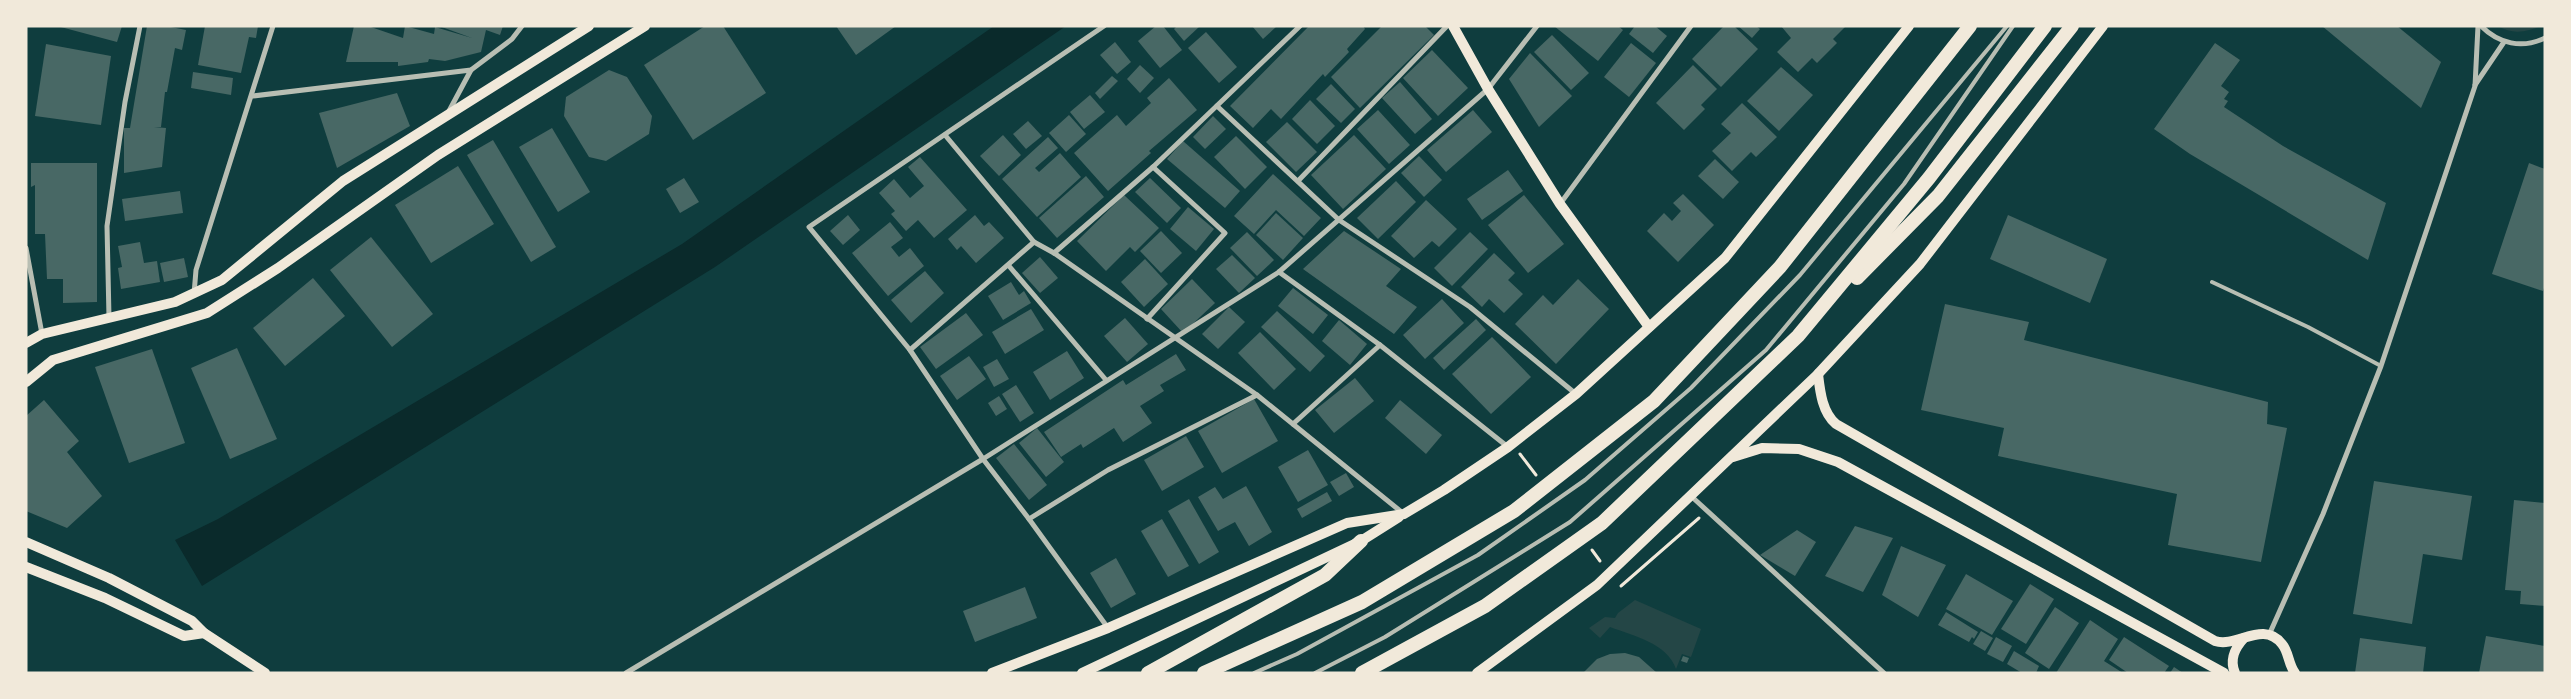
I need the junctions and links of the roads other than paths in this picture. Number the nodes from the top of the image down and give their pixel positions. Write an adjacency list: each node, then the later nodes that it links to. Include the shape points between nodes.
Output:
1 (140, 26): 42 (street, via 107,226)
2 (273, 26): 27 (street)
3 (522, 26): 24 (street, via 512,39)
4 (589, 26): 29 (main road)
5 (645, 26): 54 (main road, via 438,156 278,268 207,312 53,360)
6 (1104, 26): 30 (street)
7 (1300, 26): 28 (street)
8 (1447, 26): 32 (street)
9 (1453, 26): 26 (main road)
10 (1537, 26): 26 (street)
11 (1691, 26): 33 (street)
12 (1909, 26): 44 (main road, via 1725,258)
13 (1970, 26): 78 (highway, via 1780,267 1654,401 1514,511 1362,602)
14 (2006, 26): 79 (lane, via 1800,275 1691,388 1586,480 1478,555 1297,654)
15 (2013, 26): 80 (lane, via 1904,184 1766,350 1570,522 1385,637)
16 (2045, 26): 46 (highway, via 1929,178)
17 (2072, 26): 46 (highway, via 1938,196)
18 (2103, 26): 52 (main road, via 1920,264)
19 (2479, 26): 21 (street); 25 (street)
20 (2545, 38): 22 (street)
21 (2504, 42): 22 (street); 25 (street)
22 (2536, 42): 23 (street)
23 (2545, 44)
24 (471, 70): 27 (street); 29 (street)
25 (2475, 86): 51 (street)
26 (1488, 90): 33 (main road); 34 (street)
27 (253, 96): 41 (street, via 196,270)
28 (1217, 106): 31 (street); 32 (street)
29 (445, 118): 41 (main road, via 343,181 222,280)
30 (945, 135): 35 (street); 50 (street, via 809,227)
31 (1153, 167): 37 (street); 43 (street, via 1225,234)
32 (1298, 181): 34 (street)
33 (1560, 204): 44 (main road)
34 (1339, 220): 39 (street); 55 (street, via 1470,307)
35 (1034, 242): 37 (street); 38 (street)
36 (26, 248): 45 (street)
37 (1054, 253): 43 (street)
38 (1009, 266): 50 (street); 53 (street)
39 (1279, 272): 47 (street); 49 (street)
40 (2212, 282): 51 (lane)
41 (194, 295): 42 (main road)
42 (109, 317): 45 (main road)
43 (1147, 319): 47 (street)
44 (1649, 327): 55 (main road)
45 (42, 334): 48 (main road)
46 (1798, 336): 67 (highway, via 1602,523)
47 (1175, 339): 53 (street); 56 (street)
48 (26, 343)
49 (1380, 345): 57 (street); 58 (street)
50 (910, 350): 60 (street)
51 (2381, 366): 70 (street, via 2323,514)
52 (1818, 374): 59 (main road); 71 (main road, via 1820,396 1836,424 2214,641 2223,643)
53 (1106, 380): 60 (street)
54 (26, 382)
55 (1576, 394): 58 (main road)
56 (1257, 395): 57 (street); 63 (street, via 1108,470)
57 (1293, 424): 62 (street)
58 (1508, 447): 62 (main road)
59 (1730, 458): 61 (main road); 85 (main road, via 1762,448 1799,449 1838,462)
60 (983, 459): 63 (street); 75 (street)
61 (1690, 495): 83 (main road, via 1596,585); 84 (street)
62 (1404, 514): 64 (main road); 68 (main road, via 1347,523)
63 (1030, 519): 68 (street)
64 (1361, 540): 73 (main road); 77 (highway, via 1325,575)
65 (26, 542): 69 (main road, via 109,578 192,621)
66 (26, 567): 69 (main road, via 105,598 184,636)
67 (1485, 606): 81 (highway); 82 (highway)
68 (1108, 628): 76 (main road)
69 (204, 633): 74 (main road)
70 (2269, 634): 71 (main road); 72 (main road, via 2282,644)
71 (2244, 638): 86 (main road, via 2234,652)
72 (2288, 659): 87 (main road); 88 (main road)
73 (1086, 671)
74 (265, 673)
75 (626, 673)
76 (992, 673)
77 (1148, 673)
78 (1204, 673)
79 (1254, 673)
80 (1315, 673)
81 (1362, 673)
82 (1380, 673)
83 (1478, 673)
84 (1884, 673)
85 (2224, 673)
86 (2235, 673)
87 (2285, 673)
88 (2295, 673)

